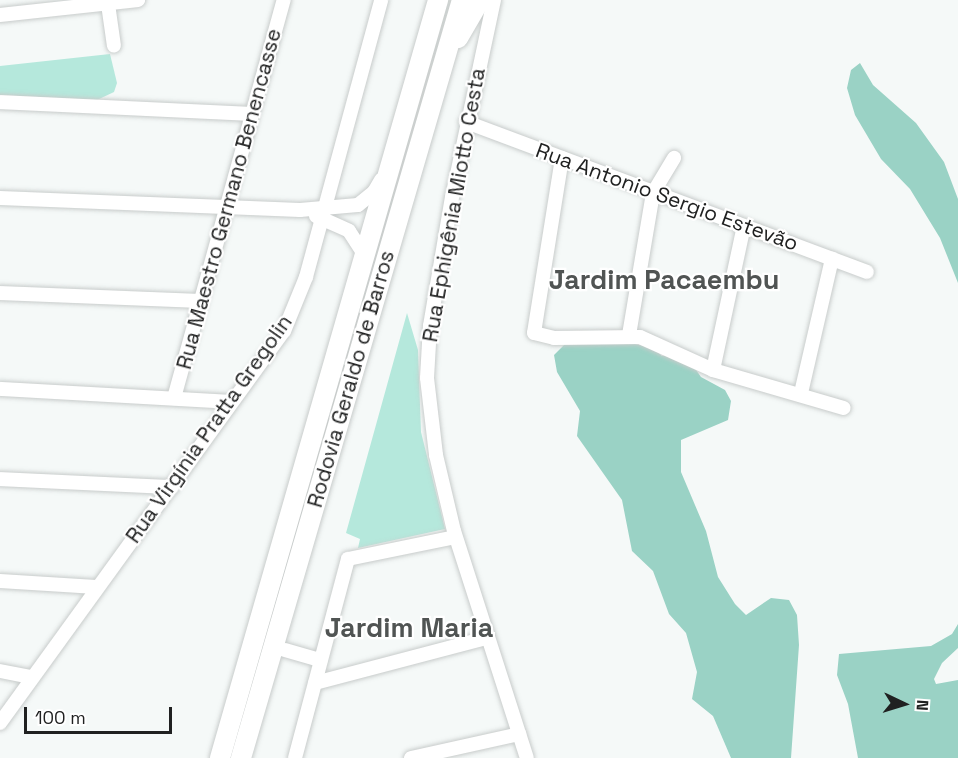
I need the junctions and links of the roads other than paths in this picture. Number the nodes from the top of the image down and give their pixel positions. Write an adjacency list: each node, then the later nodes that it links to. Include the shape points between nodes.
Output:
1 (138, 0): 8 (street)
2 (284, 0): 13 (street, Rua Maestro Germano Benencasse)
3 (381, 0): 18 (street, Rua Virgínia Pratta Gregolin)
4 (438, 0): 15 (highway, Rodovia Geraldo de Barros)
5 (462, 0): 11 (highway, Rodovia Geraldo de Barros)
6 (480, 0): 11 (highway)
7 (494, 0): 14 (street, Rua Ephigênia Miotto Cesta)
8 (108, 4): 9 (street); 10 (street)
9 (0, 15)
10 (114, 46)
11 (442, 67): 39 (highway, Rodovia Geraldo de Barros)
12 (0, 102): 13 (street)
13 (251, 114): 22 (street, Rua Maestro Germano Benencasse)
14 (466, 122): 16 (street, Rua Antonio Sergio Estevão); 40 (street, Rua Ephigênia Miotto Cesta, via 430,326 428,361 436,455)
15 (394, 158): 21 (street, via 374,192 365,202); 25 (highway, Rodovia Geraldo de Barros)
16 (562, 158): 19 (street, Rua Antonio Sergio Estevão); 30 (street, via 532,326 534,333 542,337)
17 (674, 158): 19 (street)
18 (330, 189): 21 (street); 23 (street, Rua Virgínia Pratta Gregolin)
19 (652, 193): 24 (street, Rua Antonio Sergio Estevão); 30 (street)
20 (0, 198): 22 (street)
21 (350, 207): 23 (street)
22 (228, 208): 23 (street); 29 (street, Rua Maestro Germano Benencasse)
23 (323, 214): 25 (street, via 355,236); 35 (street, Rua Virgínia Pratta Gregolin, via 300,294 284,331)
24 (744, 226): 26 (street, Rua Antonio Sergio Estevão); 31 (street)
25 (365, 256): 51 (highway, Rodovia Geraldo de Barros)
26 (832, 259): 27 (street, Rua Antonio Sergio Estevão); 33 (street)
27 (867, 272)
28 (0, 293): 29 (street)
29 (200, 302): 34 (street, Rua Maestro Germano Benencasse)
30 (629, 335): 31 (street, via 654,341)
31 (713, 370): 33 (street)
32 (0, 388): 34 (street)
33 (801, 393): 36 (street)
34 (174, 398): 35 (street)
35 (230, 402): 38 (street, Rua Virgínia Pratta Gregolin)
36 (844, 408)
37 (0, 479): 38 (street)
38 (172, 487): 42 (street, Rua Virgínia Pratta Gregolin)
39 (314, 508): 44 (highway, via 311,554); 52 (highway, Rodovia Geraldo de Barros)
40 (455, 537): 43 (street, Rua Ephigênia Miotto Cesta); 45 (street, via 348,559)
41 (0, 581): 42 (street)
42 (96, 587): 47 (street, Rua Virgínia Pratta Gregolin)
43 (487, 638): 48 (street); 50 (street, Rua Ephigênia Miotto Cesta)
44 (285, 650): 45 (street); 53 (highway)
45 (321, 660): 48 (street)
46 (0, 671): 47 (street)
47 (30, 677): 49 (street, Rua Virgínia Pratta Gregolin)
48 (315, 683): 54 (street)
49 (0, 723)
50 (519, 734): 55 (street); 56 (street, Rua Ephigênia Miotto Cesta)
51 (220, 758)
52 (241, 758)
53 (248, 758)
54 (295, 758)
55 (411, 758)
56 (527, 758)

